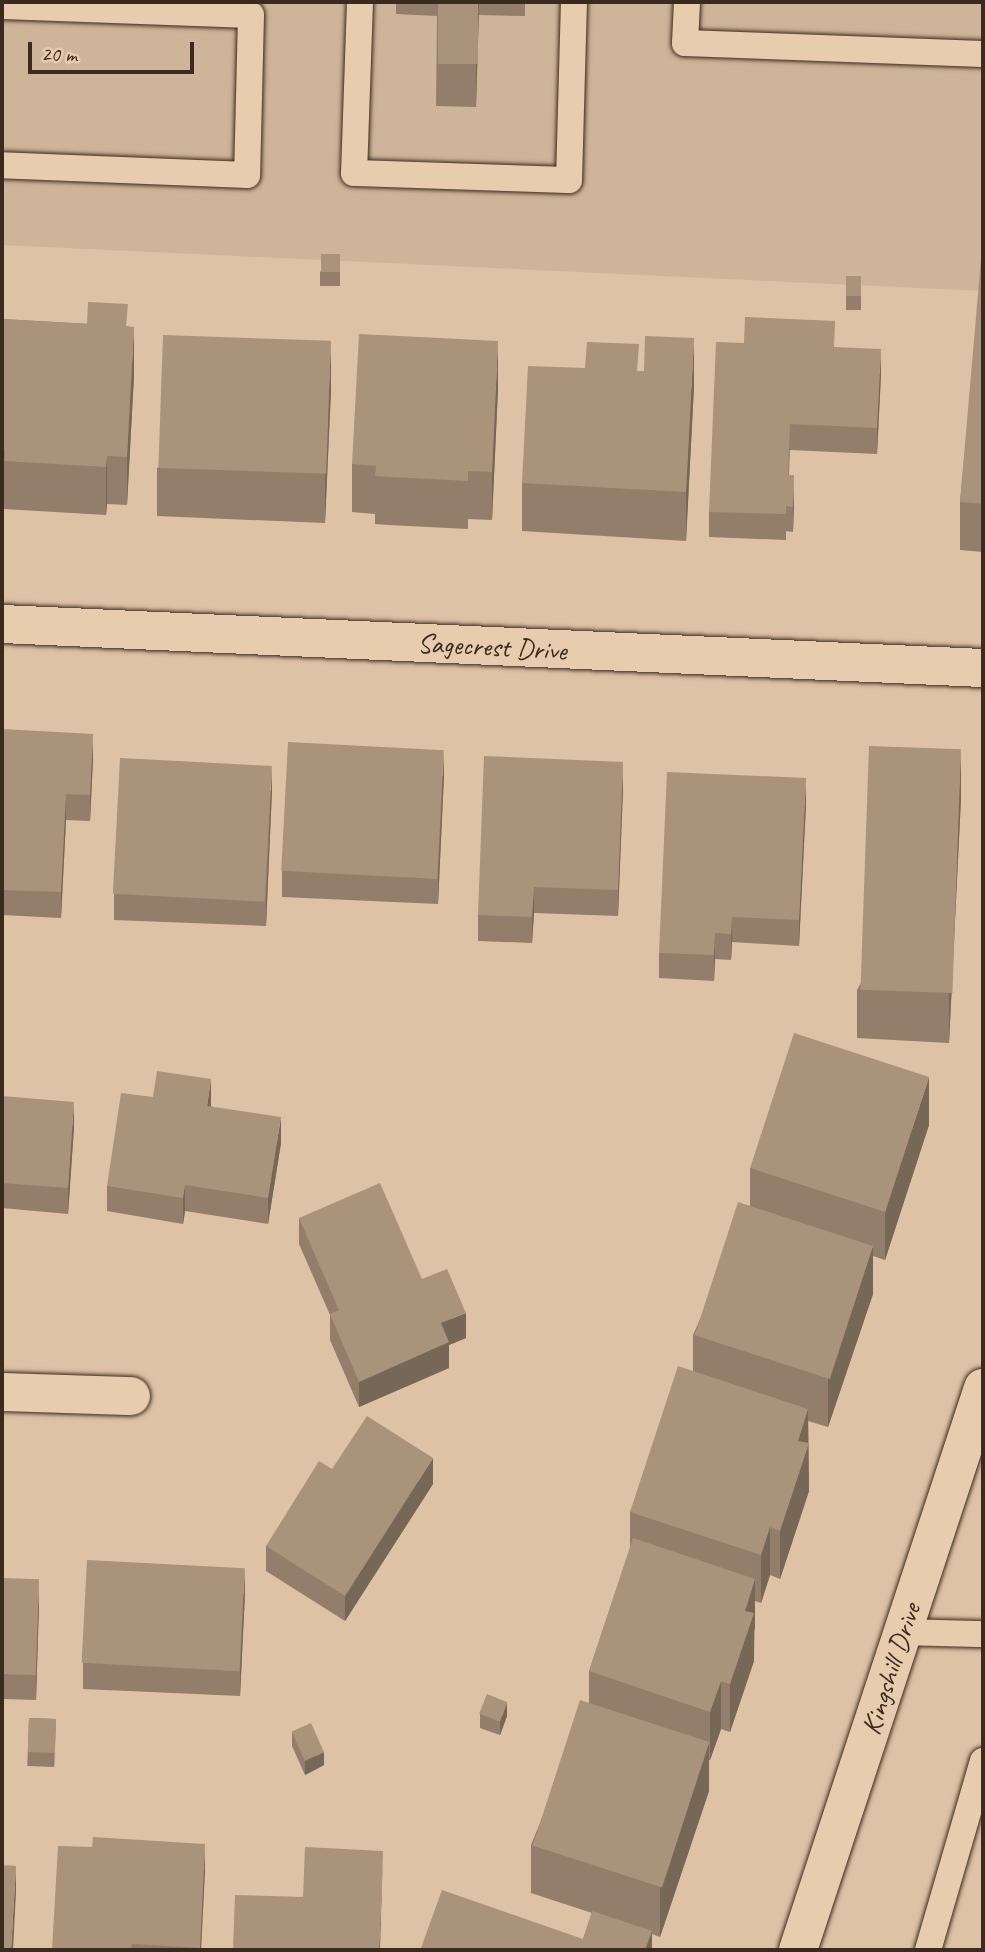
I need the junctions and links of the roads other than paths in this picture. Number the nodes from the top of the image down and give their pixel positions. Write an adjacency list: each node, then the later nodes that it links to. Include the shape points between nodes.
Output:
1 (360, 2): 2 (lane, via 354,173 569,180)
2 (574, 2)
3 (687, 2): 5 (lane, via 685,43)
4 (2, 6): 6 (lane, via 251,15 247,175)
5 (983, 54)
6 (2, 165)
7 (2, 624): 8 (street, Sagecrest Drive)
8 (983, 668)
9 (983, 1388): 12 (street, Kingshill Drive)
10 (2, 1392): 11 (street)
11 (131, 1395)
12 (904, 1632): 13 (lane); 15 (street, Kingshill Drive)
13 (983, 1634)
14 (983, 1761): 16 (lane)
15 (799, 1950)
16 (928, 1950)

